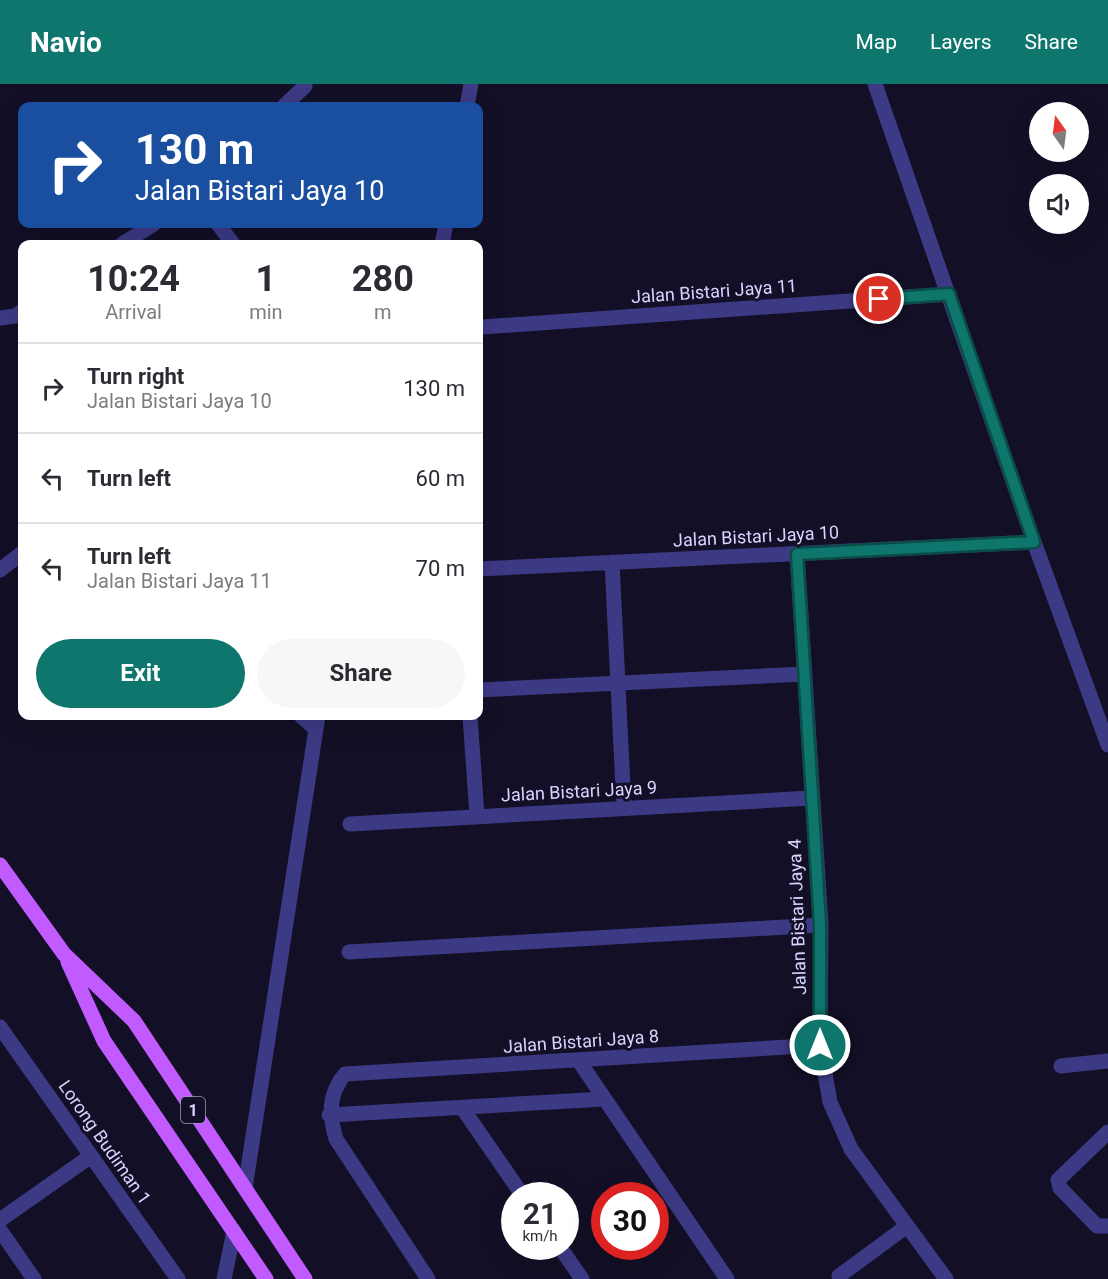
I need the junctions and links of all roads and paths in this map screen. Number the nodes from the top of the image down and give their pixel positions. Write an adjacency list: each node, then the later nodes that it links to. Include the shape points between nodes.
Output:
1 (471, 84): 5 (street)
2 (875, 84): 8 (street)
3 (305, 86): 4 (street)
4 (288, 102)
5 (468, 102)
6 (148, 228): 7 (street)
7 (128, 240)
8 (949, 294): 11 (street, Jalan Bistari Jaya 11); 12 (street)
9 (0, 318): 10 (street)
10 (18, 319)
11 (483, 327)
12 (1034, 542): 13 (street, Jalan Bistari Jaya 10); 23 (street)
13 (797, 554): 15 (street, Jalan Bistari Jaya 10); 18 (street, Jalan Bistari Jaya 4)
14 (18, 556): 17 (street)
15 (612, 562): 16 (street, Jalan Bistari Jaya 10); 19 (street)
16 (483, 569)
17 (0, 570)
18 (805, 674): 19 (street); 24 (street, Jalan Bistari Jaya 4)
19 (616, 681): 20 (street); 25 (street)
20 (483, 690)
21 (470, 720): 26 (street)
22 (317, 722): 43 (street)
23 (1108, 744)
24 (811, 798): 25 (street, Jalan Bistari Jaya 9); 29 (street, Jalan Bistari Jaya 4)
25 (624, 808): 26 (street, Jalan Bistari Jaya 9)
26 (477, 816): 27 (street, Jalan Bistari Jaya 9)
27 (350, 824)
28 (0, 865): 31 (main road, 1)
29 (820, 925): 30 (street); 33 (street, Jalan Bistari Jaya 4)
30 (349, 952)
31 (64, 954): 43 (main road, 1, via 134,1021); 48 (main road, 1, via 104,1041)
32 (0, 1028): 41 (street, Lorong Budiman 1)
33 (820, 1045): 34 (street, Jalan Bistari Jaya 8); 45 (street, Jalan Bistari Jaya 4, via 830,1102 851,1149)
34 (579, 1061): 37 (street); 39 (street, Jalan Bistari Jaya 8, via 345,1074 335,1085)
35 (1108, 1061): 36 (street)
36 (1061, 1066)
37 (604, 1099): 38 (street); 58 (street)
38 (463, 1109): 39 (street); 42 (street)
39 (329, 1115): 56 (street, via 346,1156)
40 (1108, 1132): 46 (street, via 1058,1180 1060,1188 1097,1226)
41 (91, 1156): 44 (street); 52 (street, Lorong Budiman 1)
42 (513, 1182)
43 (245, 1188): 55 (main road, 1)
44 (0, 1220)
45 (907, 1226): 50 (street); 59 (street, Jalan Bistari Jaya 4)
46 (1108, 1226)
47 (0, 1230): 51 (street)
48 (234, 1231): 53 (street); 54 (main road, 1)
49 (569, 1260): 57 (street)
50 (839, 1276)
51 (34, 1279)
52 (178, 1279)
53 (224, 1279)
54 (266, 1279)
55 (306, 1279)
56 (428, 1279)
57 (582, 1279)
58 (727, 1279)
59 (946, 1279)

